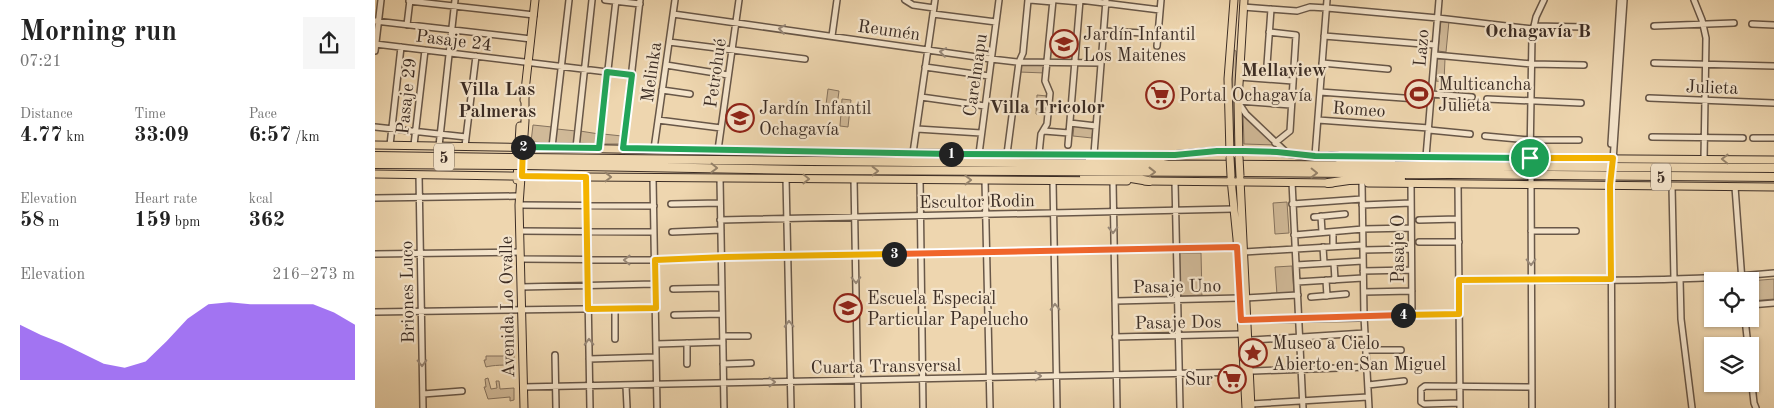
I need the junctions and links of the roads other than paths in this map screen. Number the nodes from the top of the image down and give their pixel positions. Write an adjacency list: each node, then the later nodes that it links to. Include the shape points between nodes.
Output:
1 (381, 0): 35 (street)
2 (409, 0): 26 (street); 41 (street, Pasaje 24)
3 (535, 0): 33 (main road, Avenida Lo Ovalle)
4 (569, 0): 78 (street)
5 (592, 0): 81 (street)
6 (605, 0): 20 (street)
7 (675, 0): 32 (street, Melinka)
8 (739, 0): 37 (street, Petrohué)
9 (837, 0): 50 (street)
10 (905, 0): 31 (street)
11 (935, 0): 31 (street)
12 (999, 0): 36 (street, Carelmapu)
13 (1029, 0): 21 (street); 68 (street, via 1023,53)
14 (1161, 0): 30 (street)
15 (1233, 0): 149 (main road, via 1228,79)
16 (1327, 0): 28 (street)
17 (1439, 0): 34 (street, Lazo)
18 (1622, 0): 159 (street)
19 (1694, 0): 39 (street)
20 (616, 1): 25 (street); 83 (street)
21 (1054, 1): 22 (street); 70 (street)
22 (1080, 1): 23 (street); 69 (street)
23 (1106, 1): 30 (street); 47 (street)
24 (1542, 1): 44 (street)
25 (640, 2): 84 (street)
26 (455, 3): 33 (street); 46 (street)
27 (1243, 4): 29 (street); 87 (main road)
28 (1327, 8): 29 (street); 34 (street); 51 (street)
29 (1271, 9): 48 (street)
30 (1160, 10): 56 (street)
31 (933, 11): 36 (street); 60 (street)
32 (673, 14): 37 (street, Reumén); 53 (street, Melinka)
33 (534, 15): 52 (main road, Avenida Lo Ovalle)
34 (1438, 18): 44 (street); 55 (street, Lazo)
35 (377, 21): 41 (street); 54 (street)
36 (996, 22): 66 (street, Carelmapu)
37 (736, 23): 50 (street, Reumén, one-way to 37); 59 (street, Petrohué)
38 (1734, 23): 39 (street)
39 (1703, 24): 43 (street); 75 (street)
40 (1752, 24): 42 (street)
41 (407, 25): 46 (street)
42 (1774, 25)
43 (1655, 26)
44 (1533, 27): 45 (street); 74 (street)
45 (1585, 27)
46 (452, 30): 52 (street); 62 (street)
47 (1104, 31): 49 (street); 71 (street)
48 (1269, 32): 88 (street); 89 (street, via 1296,35)
49 (1144, 33)
50 (832, 36): 60 (street, Reumén)
51 (1325, 36): 55 (street); 72 (street)
52 (531, 39): 67 (main road, Avenida Lo Ovalle)
53 (669, 42): 59 (street); 76 (street, Melinka)
54 (375, 44): 57 (street, Pasaje 24); 61 (street)
55 (1435, 45): 64 (street, Lazo)
56 (1157, 46)
57 (401, 47): 58 (street, Pasaje 24); 112 (street)
58 (425, 50): 62 (street, Pasaje 24); 115 (street, Pasaje 29)
59 (732, 50): 65 (street); 85 (street, Petrohué)
60 (928, 50): 66 (street, Reumén, one-way to 60); 80 (street)
61 (375, 51)
62 (449, 53): 63 (street, Pasaje 24); 119 (street)
63 (476, 56): 67 (street, Pasaje 24); 122 (street)
64 (1435, 56): 74 (street); 93 (street, Lazo)
65 (805, 59)
66 (991, 59): 68 (street, Reumén); 86 (street, Carelmapu)
67 (529, 62): 78 (street, Pasaje 24); 137 (main road, Avenida Lo Ovalle)
68 (1019, 62): 70 (street, Reumén); 146 (street)
69 (1075, 62): 70 (street, Reumén); 71 (street, Reumén); 108 (street)
70 (1048, 63): 116 (street, via 1045,84 1050,94)
71 (1101, 63): 109 (street)
72 (1322, 63): 82 (street); 91 (street)
73 (1654, 63): 75 (street)
74 (1531, 64): 77 (street); 101 (street)
75 (1706, 64): 79 (street); 99 (street)
76 (666, 65): 85 (street); 90 (street, Melinka)
77 (1584, 65)
78 (561, 66): 81 (street, Pasaje 24); 138 (street)
79 (1774, 66)
80 (925, 67): 86 (street); 94 (street)
81 (585, 68): 83 (street, Pasaje 24); 139 (street)
82 (1388, 68)
83 (607, 72): 84 (street, Pasaje 24); 140 (street)
84 (632, 75): 141 (street)
85 (729, 75): 111 (street, Petrohué)
86 (989, 76): 105 (street, Carelmapu)
87 (1239, 78): 88 (street); 100 (main road)
88 (1266, 79): 89 (street)
89 (1293, 81): 104 (street)
90 (662, 90): 92 (street); 106 (street, Melinka)
91 (1320, 92): 97 (street); 107 (street)
92 (690, 94)
93 (1431, 94): 95 (street); 97 (street, Lazo)
94 (921, 97): 105 (street); 113 (street)
95 (1472, 98)
96 (1649, 98): 99 (street, Julieta)
97 (1431, 100): 114 (street, Lazo)
98 (1487, 100): 101 (street)
99 (1705, 100): 103 (street, Julieta); 124 (street)
100 (1238, 101): 104 (street); 130 (street); 150 (main road)
101 (1531, 102): 102 (street); 128 (street)
102 (1581, 103)
103 (1774, 103)
104 (1291, 105): 130 (street, via 1289,131)
105 (985, 106): 117 (street, Carelmapu)
106 (658, 120): 111 (street); 142 (street, Melinka)
107 (1318, 120): 114 (street, Romeo); 154 (street)
108 (1070, 123): 109 (street); 118 (street)
109 (1096, 126): 148 (street)
110 (375, 127): 112 (street)
111 (721, 128): 143 (street, Petrohué)
112 (392, 129): 115 (street); 132 (street)
113 (917, 129): 117 (street); 144 (street)
114 (1429, 129): 120 (street, Romeo); 156 (street, Lazo)
115 (415, 131): 119 (street); 133 (street, Pasaje 29)
116 (1044, 131): 118 (street); 147 (street)
117 (981, 133): 145 (street, Carelmapu)
118 (1069, 133): 134 (street)
119 (440, 134): 122 (street); 135 (street)
120 (1470, 134)
121 (1485, 136): 128 (street)
122 (466, 137): 136 (street)
123 (1652, 137): 124 (street)
124 (1704, 138): 125 (street); 157 (street)
125 (1743, 138)
126 (1753, 138): 127 (street)
127 (1774, 138)
128 (1530, 140): 129 (street); 158 (street)
129 (1579, 140)
130 (1275, 143): 151 (street)
131 (375, 145): 132 (main road)
132 (390, 145): 133 (main road)
133 (414, 145): 135 (main road)
134 (1068, 145)
135 (439, 146): 136 (main road)
136 (465, 146): 137 (main road)
137 (520, 147): 138 (main road); 170 (main road, Avenida Lo Ovalle)
138 (552, 147): 139 (main road)
139 (576, 148): 140 (main road)
140 (599, 148): 141 (main road)
141 (623, 148): 142 (main road)
142 (654, 149): 143 (main road)
143 (718, 150): 144 (main road)
144 (913, 153): 145 (main road)
145 (979, 154): 146 (main road)
146 (1007, 154): 147 (main road)
147 (1039, 154): 148 (main road)
148 (1093, 154): 152 (main road)
149 (1230, 154): 150 (main road); 152 (main road); 177 (main road, bridge)
150 (1239, 154): 151 (main road); 178 (main road, bridge)
151 (1287, 154): 154 (main road)
152 (1175, 155): 164 (highway, via 1096,159)
153 (375, 156): 161 (highway, 5)
154 (1315, 156): 155 (main road)
155 (1331, 156): 156 (main road); 166 (highway, via 1394,161)
156 (1426, 157): 158 (main road)
157 (1704, 159): 159 (main road); 160 (main road, one-way to 157)
158 (1530, 160): 159 (main road); 183 (street, bridge)
159 (1612, 160): 188 (street, bridge)
160 (1774, 160)
161 (512, 161): 162 (highway, 5, bridge); 163 (highway, 5)
162 (525, 162): 164 (highway, 5); 167 (highway, 5, one-way to 167, via 806,170)
163 (375, 164)
164 (1069, 164): 166 (highway, 5)
165 (1774, 168): 166 (highway, 5)
166 (1435, 170): 167 (highway, 5, one-way to 166); 175 (highway, 5); 189 (highway, via 1405,178)
167 (1057, 172): 184 (highway)
168 (375, 174): 169 (main road)
169 (419, 174): 170 (main road); 199 (street, Briones Luco)
170 (519, 176): 171 (main road); 197 (main road, Avenida Lo Ovalle); 205 (main road, Avenida Lo Ovalle)
171 (586, 177): 172 (main road, one-way to 172); 206 (street)
172 (653, 178): 173 (main road); 207 (street)
173 (720, 178): 174 (main road); 201 (street)
174 (786, 178): 176 (main road, one-way to 176); 218 (street)
175 (1774, 178)
176 (854, 179): 179 (main road); 216 (street)
177 (1231, 179): 178 (main road); 185 (main road); 208 (main road)
178 (1240, 179): 186 (main road); 196 (main road)
179 (920, 180): 180 (main road, one-way to 180); 214 (street)
180 (985, 180): 181 (main road); 213 (street)
181 (1053, 180): 182 (main road); 211 (street)
182 (1113, 181): 184 (main road); 210 (street)
183 (1531, 181): 188 (main road); 192 (main road); 227 (street)
184 (1149, 182): 185 (main road)
185 (1175, 182): 209 (street)
186 (1251, 182): 187 (main road); 196 (main road)
187 (1291, 182): 189 (main road); 204 (street)
188 (1611, 182): 193 (main road); 265 (street)
189 (1328, 183): 190 (main road)
190 (1362, 183): 191 (main road); 200 (street)
191 (1411, 184): 192 (main road); 202 (street, Pasaje O)
192 (1458, 184): 219 (street)
193 (1672, 186): 194 (main road); 266 (street)
194 (1735, 186): 195 (main road); 261 (street)
195 (1774, 187)
196 (1241, 194): 240 (main road)
197 (517, 196): 199 (street); 205 (main road, Avenida Lo Ovalle)
198 (375, 198): 199 (street)
199 (419, 198): 247 (street, Briones Luco)
200 (1362, 202): 202 (street); 204 (street); 223 (street)
201 (720, 203): 203 (street); 220 (street)
202 (1411, 203): 222 (street, Pasaje O)
203 (671, 204)
204 (1293, 204): 233 (street)
205 (519, 205): 206 (street); 224 (main road, Avenida Lo Ovalle)
206 (586, 205): 207 (street); 225 (street)
207 (654, 206): 229 (street)
208 (1233, 210): 209 (street, Escultor Rodin); 240 (main road)
209 (1176, 211): 210 (street, Escultor Rodin); 239 (street)
210 (1113, 213): 211 (street, Escultor Rodin); 243 (street, one-way to 243)
211 (1054, 214): 213 (street, Escultor Rodin); 244 (street)
212 (1345, 214): 215 (street)
213 (985, 215): 214 (street, Escultor Rodin); 245 (street)
214 (920, 216): 216 (street, Escultor Rodin); 248 (street)
215 (1321, 216): 217 (street); 231 (street)
216 (855, 217): 218 (street, Escultor Rodin); 249 (street)
217 (1314, 217)
218 (787, 219): 220 (street, Escultor Rodin); 251 (street)
219 (1459, 219): 221 (street); 235 (street)
220 (721, 220): 226 (street)
221 (1419, 220)
222 (1411, 228): 223 (street); 242 (street, Pasaje O)
223 (1363, 229): 232 (street); 238 (street)
224 (520, 230): 225 (street); 250 (main road, Avenida Lo Ovalle)
225 (587, 230): 229 (street); 253 (street)
226 (721, 230): 230 (street); 252 (street)
227 (1531, 231): 228 (street); 272 (street, one-way to 272)
228 (1576, 231)
229 (654, 232): 254 (street)
230 (672, 232)
231 (1322, 232): 232 (street); 233 (street)
232 (1333, 232): 236 (street)
233 (1294, 235): 241 (street)
234 (1419, 242): 235 (street)
235 (1459, 242): 271 (street)
236 (1333, 246): 237 (street); 238 (street)
237 (1323, 247): 241 (street); 256 (street)
238 (1363, 247): 242 (street); 255 (street)
239 (1177, 248): 240 (street); 243 (street); 286 (street)
240 (1241, 249): 241 (street); 285 (main road)
241 (1295, 249): 258 (street)
242 (1411, 249): 259 (street, Pasaje O)
243 (1114, 250): 244 (street); 287 (street)
244 (1054, 251): 245 (street); 327 (street, one-way to 244)
245 (987, 253): 248 (street); 328 (street)
246 (375, 254): 247 (street)
247 (420, 254): 250 (street); 294 (street, Briones Luco)
248 (921, 254): 249 (street); 329 (street)
249 (855, 255): 251 (street); 330 (street, one-way to 330)
250 (520, 256): 253 (street); 276 (main road, Avenida Lo Ovalle)
251 (788, 256): 252 (street); 332 (street, one-way to 251)
252 (721, 258): 254 (street); 277 (street)
253 (587, 260): 254 (street, one-way to 253); 275 (street)
254 (655, 260): 274 (street)
255 (1363, 261): 257 (street); 260 (street)
256 (1324, 263): 257 (street); 258 (street)
257 (1334, 263): 270 (street)
258 (1296, 265): 273 (street)
259 (1411, 270): 260 (street); 279 (street, Pasaje O)
260 (1363, 271): 264 (street)
261 (1741, 272)
262 (1774, 274): 263 (street)
263 (1759, 276)
264 (1363, 278): 270 (street); 280 (street)
265 (1611, 279): 266 (street); 272 (street); 367 (street)
266 (1674, 279): 267 (street)
267 (1680, 279): 268 (street); 368 (street, via 1681,319)
268 (1704, 279)
269 (1327, 280): 270 (street); 273 (street); 283 (street)
270 (1335, 280)
271 (1459, 280): 272 (street); 297 (street)
272 (1531, 280): 341 (street)
273 (1297, 282): 282 (street)
274 (655, 284): 275 (street); 291 (street)
275 (588, 285): 276 (street); 292 (street)
276 (521, 287): 293 (main road, Avenida Lo Ovalle)
277 (722, 288): 278 (street); 296 (street)
278 (673, 289)
279 (1411, 291): 280 (street); 299 (street, Pasaje O)
280 (1363, 292): 300 (street)
281 (1346, 294): 283 (street)
282 (1298, 295): 285 (street, Pasaje Uno); 301 (street)
283 (1327, 296): 284 (street)
284 (1311, 297)
285 (1243, 298): 286 (street, Pasaje Uno); 302 (main road)
286 (1178, 300): 287 (street, Pasaje Uno); 306 (street)
287 (1115, 301): 307 (street)
288 (1774, 303): 289 (street)
289 (1759, 304)
290 (615, 308): 291 (street); 292 (street); 309 (street)
291 (656, 308): 313 (street)
292 (588, 309): 293 (street); 318 (street, one-way to 292)
293 (522, 310): 294 (street); 339 (main road, Avenida Lo Ovalle)
294 (421, 311): 295 (street); 344 (street, Briones Luco, one-way to 344)
295 (375, 312)
296 (722, 314): 298 (street); 310 (street)
297 (1459, 314): 299 (street); 338 (street)
298 (673, 315)
299 (1412, 315): 300 (street)
300 (1364, 316): 301 (street); 304 (street)
301 (1299, 318): 302 (street); 308 (street)
302 (1244, 320): 303 (main road); 324 (main road)
303 (1242, 334): 306 (street, Pasaje Dos); 324 (main road)
304 (1365, 334): 308 (street); 314 (street)
305 (748, 336): 310 (street)
306 (1178, 336): 307 (street, Pasaje Dos); 325 (street)
307 (1115, 337): 326 (street)
308 (1300, 337): 311 (street); 323 (street)
309 (615, 339)
310 (723, 339): 312 (street); 321 (street)
311 (1251, 340)
312 (687, 343): 313 (street); 320 (street)
313 (656, 344): 317 (street)
314 (1366, 350): 315 (street); 322 (street)
315 (1401, 350)
316 (555, 355): 340 (street)
317 (656, 357): 318 (street); 334 (street)
318 (589, 359): 336 (street)
319 (751, 362): 321 (street)
320 (687, 364)
321 (723, 364): 333 (street)
322 (1367, 367): 323 (street, Cuarta Transversal); 335 (street)
323 (1301, 369): 324 (street, Cuarta Transversal); 346 (street)
324 (1249, 371): 325 (street, Cuarta Transversal); 349 (main road)
325 (1179, 373): 326 (street, Cuarta Transversal); 362 (street)
326 (1116, 374): 327 (street, Cuarta Transversal); 361 (street)
327 (1057, 376): 328 (street, Cuarta Transversal, one-way to 327); 360 (street)
328 (990, 377): 329 (street, Cuarta Transversal); 359 (street)
329 (923, 379): 330 (street, Cuarta Transversal); 358 (street)
330 (858, 380): 332 (street, Cuarta Transversal); 357 (street)
331 (1404, 381): 335 (street)
332 (791, 382): 333 (street, Cuarta Transversal, one-way to 332); 356 (street)
333 (723, 383): 334 (street, Cuarta Transversal); 355 (street)
334 (657, 385): 337 (street, Cuarta Transversal); 354 (street)
335 (1368, 385): 345 (street)
336 (590, 386): 337 (street, Cuarta Transversal); 340 (street, Cuarta Transversal); 353 (street)
337 (626, 386): 348 (street)
338 (1460, 386): 341 (street); 347 (street); 347 (street, via 1425,386 1420,391 1421,402 1425,404)
339 (523, 387): 340 (street, Cuarta Transversal); 351 (main road, Avenida Lo Ovalle)
340 (556, 387): 352 (street)
341 (1532, 387): 366 (street)
342 (462, 391): 344 (street)
343 (1752, 392): 369 (street)
344 (423, 394): 350 (street, Briones Luco)
345 (1369, 397): 346 (street); 365 (street)
346 (1300, 401): 349 (street); 363 (street); 364 (street)
347 (1460, 406)
348 (627, 407)
349 (1249, 407)
350 (423, 408)
351 (524, 408)
352 (556, 408)
353 (590, 408)
354 (657, 408)
355 (724, 408)
356 (791, 408)
357 (859, 408)
358 (923, 408)
359 (990, 408)
360 (1057, 408)
361 (1117, 408)
362 (1180, 408)
363 (1298, 408)
364 (1303, 408)
365 (1369, 408)
366 (1532, 408)
367 (1612, 408)
368 (1693, 408)
369 (1757, 408)

